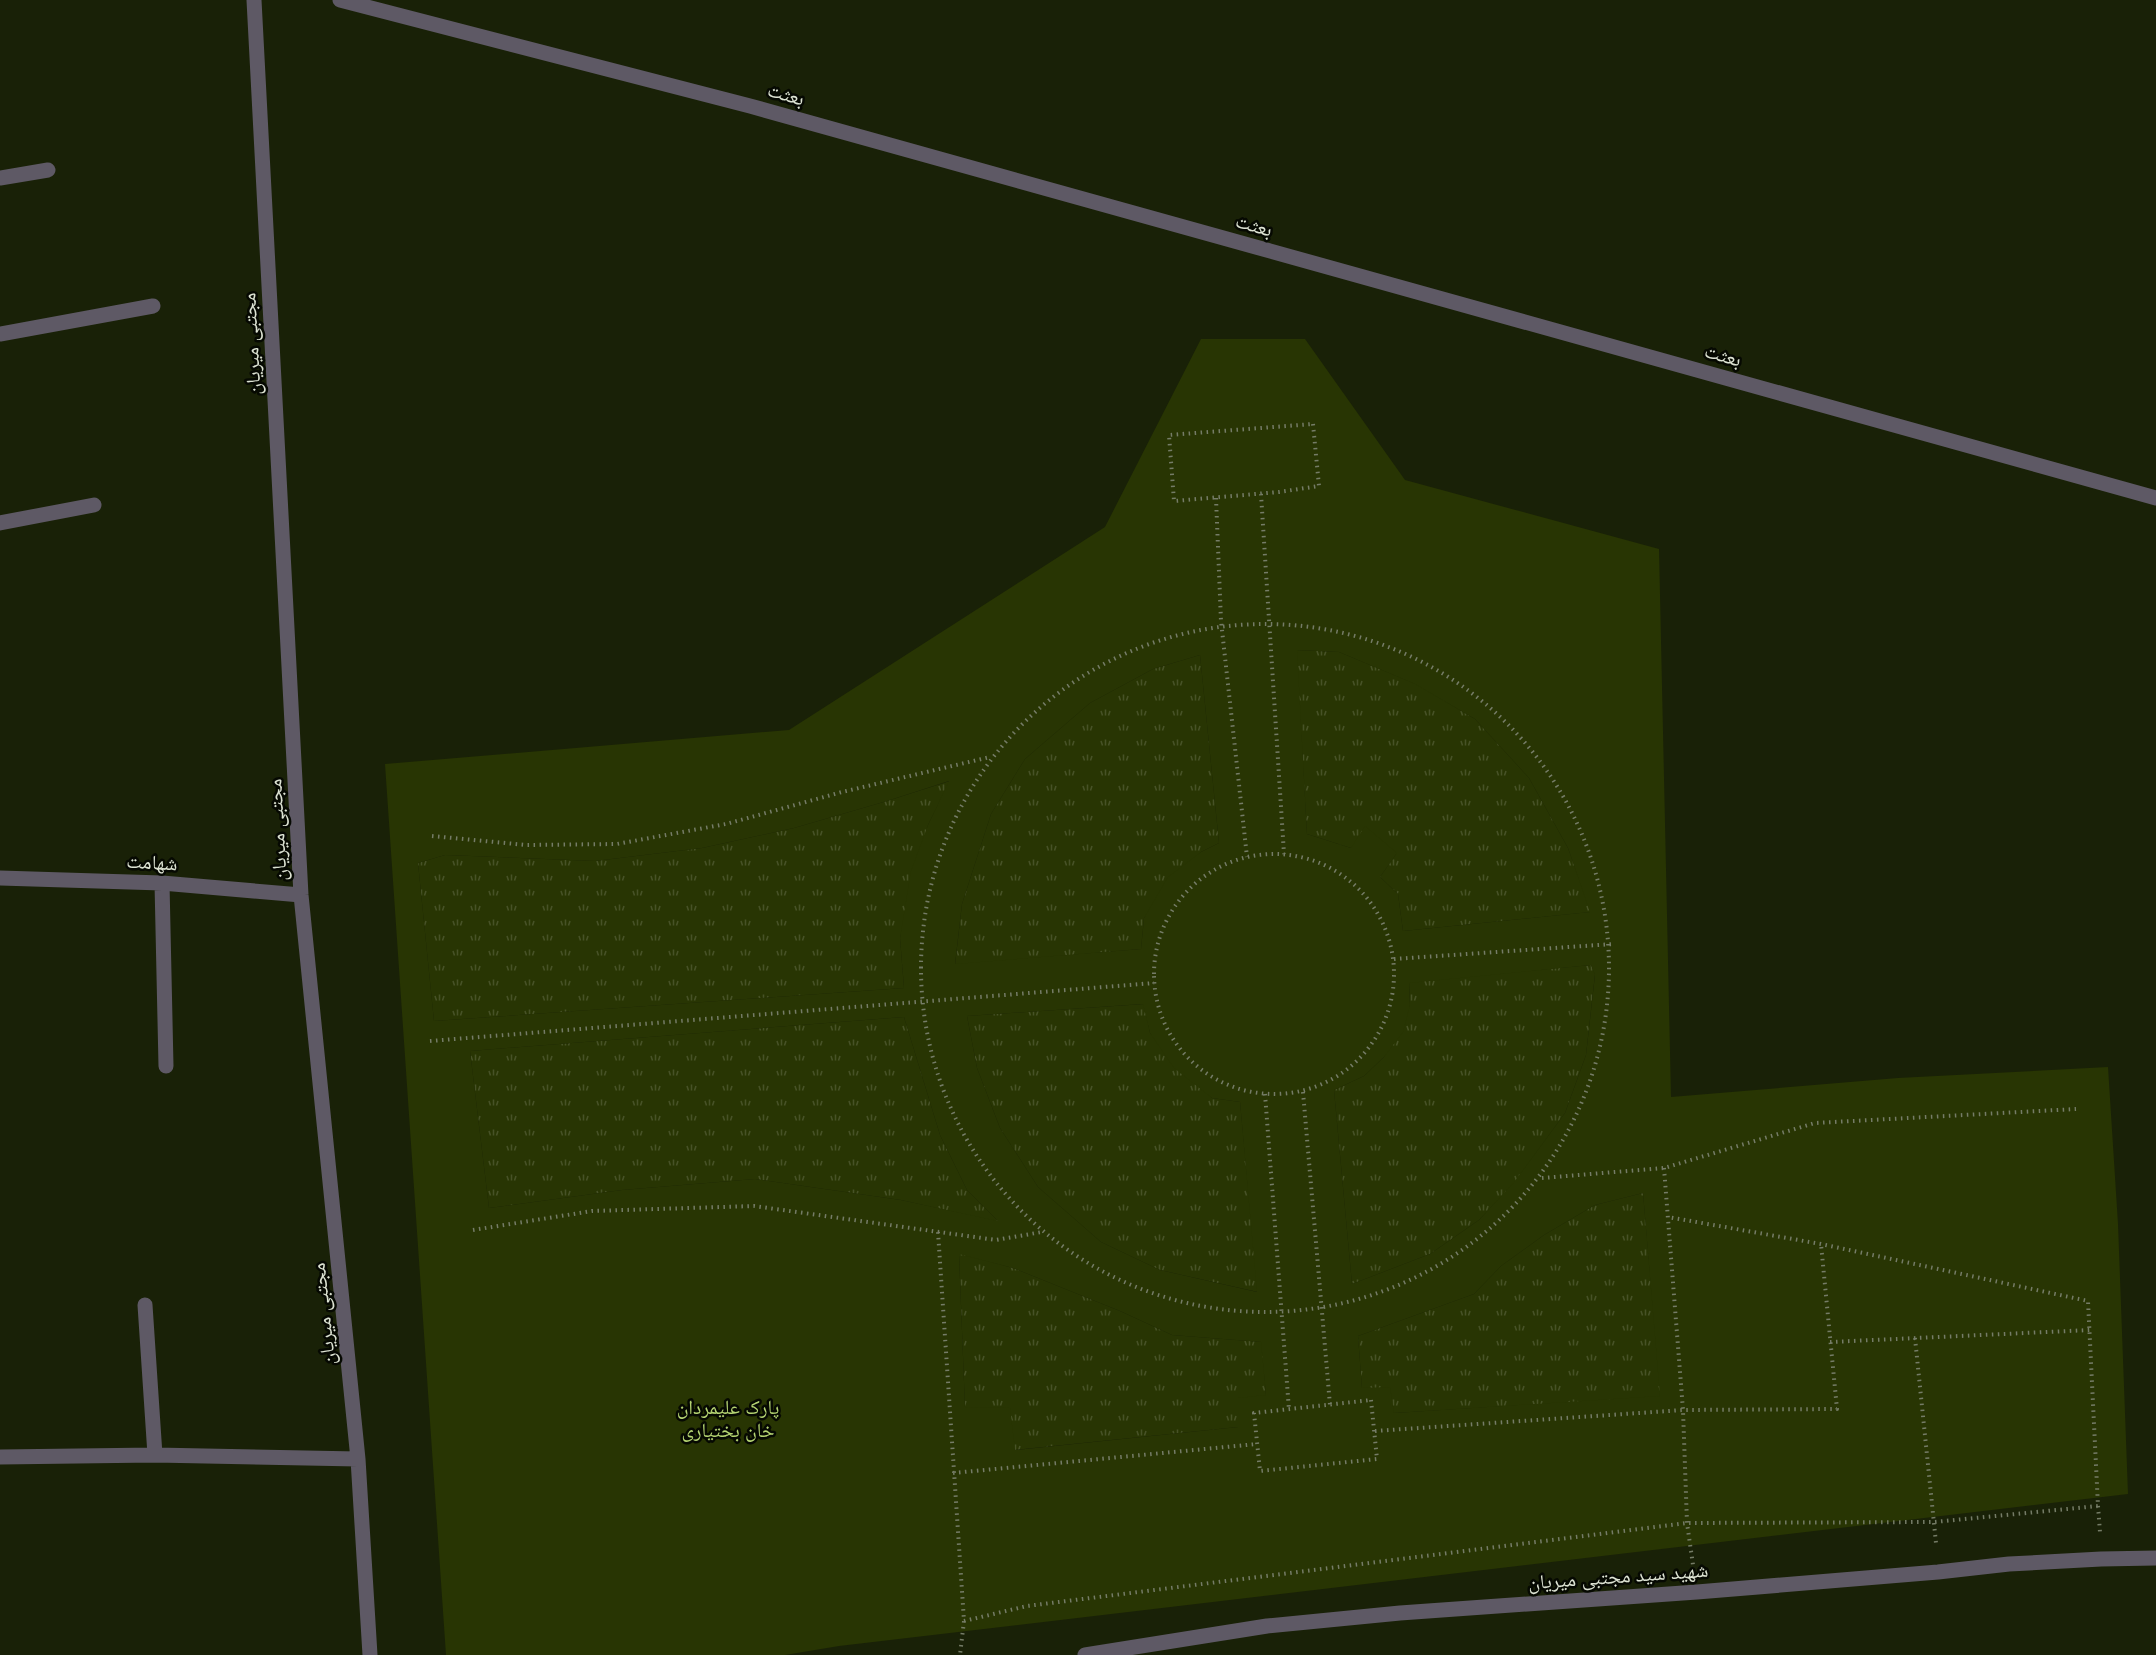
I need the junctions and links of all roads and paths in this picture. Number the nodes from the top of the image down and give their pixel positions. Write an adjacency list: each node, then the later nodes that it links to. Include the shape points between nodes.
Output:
1 (254, 0): 20 (street, مجتبی میریان)
2 (340, 0): 9 (street, بعثت, via 750,106)
3 (48, 170): 4 (street)
4 (0, 178)
5 (153, 306): 6 (street)
6 (0, 334)
7 (1261, 494): 8 (path); 8 (path, via 1319,486 1313,424 1169,435 1174,501); 12 (path)
8 (1216, 498): 13 (path)
9 (2156, 498)
10 (94, 506): 11 (street)
11 (0, 523)
12 (1269, 622): 13 (path); 16 (path); 21 (path, via 1369,638 1465,685 1542,758 1593,852)
13 (1221, 627): 14 (path, via 1185,632 1110,659 1045,701); 17 (path)
14 (990, 757): 15 (path, via 726,824 617,844 526,845); 24 (path, via 943,840 920,932)
15 (432, 836)
16 (1284, 854): 17 (path); 22 (path, via 1323,864 1358,886 1383,920)
17 (1247, 857): 23 (path, via 1215,869 1188,889 1168,917 1156,949)
18 (0, 878): 19 (street, شهامت)
19 (162, 882): 20 (street, شهامت); 26 (street)
20 (301, 895): 50 (street, مجتبی میریان)
21 (1613, 944): 22 (path); 31 (path, via 1597,1073)
22 (1394, 959): 27 (path, via 1394,994 1383,1027 1370,1047 1336,1078)
23 (1154, 983): 24 (path); 28 (path, via 1161,1016 1177,1047 1202,1070 1232,1087)
24 (923, 1002): 25 (path); 35 (path, via 923,1027 952,1117 991,1180)
25 (430, 1041)
26 (166, 1066)
27 (1303, 1092): 28 (path); 38 (path)
28 (1265, 1094): 39 (path)
29 (2076, 1109): 30 (path, via 1815,1123)
30 (1664, 1168): 31 (path); 32 (path)
31 (1541, 1178): 38 (path, via 1480,1240 1406,1285)
32 (1668, 1217): 36 (path); 45 (path)
33 (473, 1230): 34 (path, via 591,1211 754,1206)
34 (938, 1232): 35 (path, via 996,1240); 51 (path)
35 (1042, 1232): 39 (path, via 1100,1272 1164,1299 1242,1313)
36 (1821, 1244): 40 (path, via 2088,1301); 42 (path)
37 (145, 1305): 48 (street)
38 (1322, 1309): 39 (path); 43 (path)
39 (1281, 1311): 44 (path)
40 (2090, 1330): 41 (path); 52 (path, via 2098,1506)
41 (1914, 1338): 42 (path); 52 (path)
42 (1830, 1342): 45 (path, via 1837,1409)
43 (1330, 1405): 44 (path); 46 (path, via 1371,1401)
44 (1288, 1410): 47 (path, via 1254,1413)
45 (1683, 1410): 46 (path); 53 (path)
46 (1375, 1431): 47 (path, via 1377,1459 1260,1471)
47 (1257, 1444): 51 (path)
48 (155, 1455): 49 (street); 50 (street)
49 (0, 1457)
50 (358, 1459): 57 (street, مجتبی میریان)
51 (953, 1473): 56 (path)
52 (1934, 1522): 53 (path)
53 (1687, 1523): 55 (path); 56 (path, via 1027,1606)
54 (2156, 1558): 55 (street, شهید سید مجتبی میریان, via 2009,1564)
55 (1697, 1592): 59 (street, شهید سید مجتبی میریان, via 1267,1626)
56 (963, 1621): 58 (path)
57 (370, 1655)
58 (960, 1655)
59 (1086, 1655)

